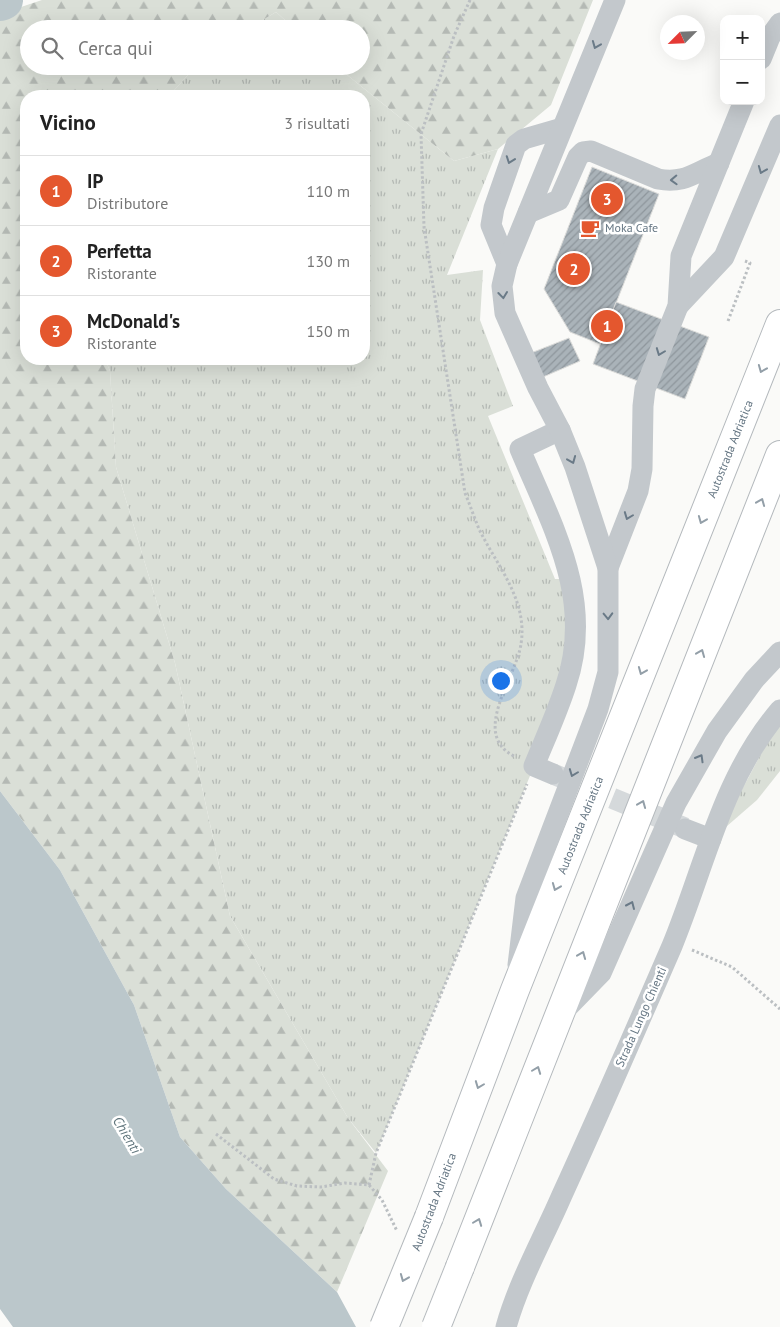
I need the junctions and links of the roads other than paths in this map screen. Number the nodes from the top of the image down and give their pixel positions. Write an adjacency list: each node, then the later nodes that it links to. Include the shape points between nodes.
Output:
1 (615, 0): 6 (lane, one-way to 6)
2 (780, 23): 3 (lane)
3 (765, 49)
4 (742, 105): 7 (lane)
5 (780, 125): 10 (lane, one-way to 10, via 724,257)
6 (562, 128): 8 (lane); 9 (lane, one-way to 9, via 524,139 516,145 491,225)
7 (719, 163): 8 (lane, one-way to 8, via 688,178 669,181 591,151 583,152 559,200); 10 (lane, via 681,256)
8 (528, 213): 9 (lane)
9 (507, 264): 12 (lane, one-way to 12, via 502,286 505,313)
10 (678, 306): 14 (lane, one-way to 14, via 645,389 638,491)
11 (780, 324): 20 (highway, Autostrada Adriatica, one-way to 20)
12 (560, 430): 14 (lane, one-way to 14); 17 (lane, via 520,449 566,560 576,613 567,684)
13 (780, 455): 21 (highway, one-way to 13)
14 (608, 568): 20 (lane, one-way to 20, via 608,672 598,709 526,898)
15 (780, 652): 21 (lane, one-way to 15, via 601,973 676,803 698,761 742,695)
16 (780, 710): 19 (lane, Strada Lungo Chienti, via 752,749 731,787)
17 (544, 770)
18 (685, 829): 19 (lane)
19 (711, 839): 24 (lane, Strada Lungo Chienti, via 672,944 515,1297)
20 (515, 990): 22 (highway, Autostrada Adriatica, one-way to 22, bridge)
21 (557, 1017): 23 (highway, one-way to 21, bridge)
22 (384, 1327)
23 (436, 1327)
24 (506, 1327)

